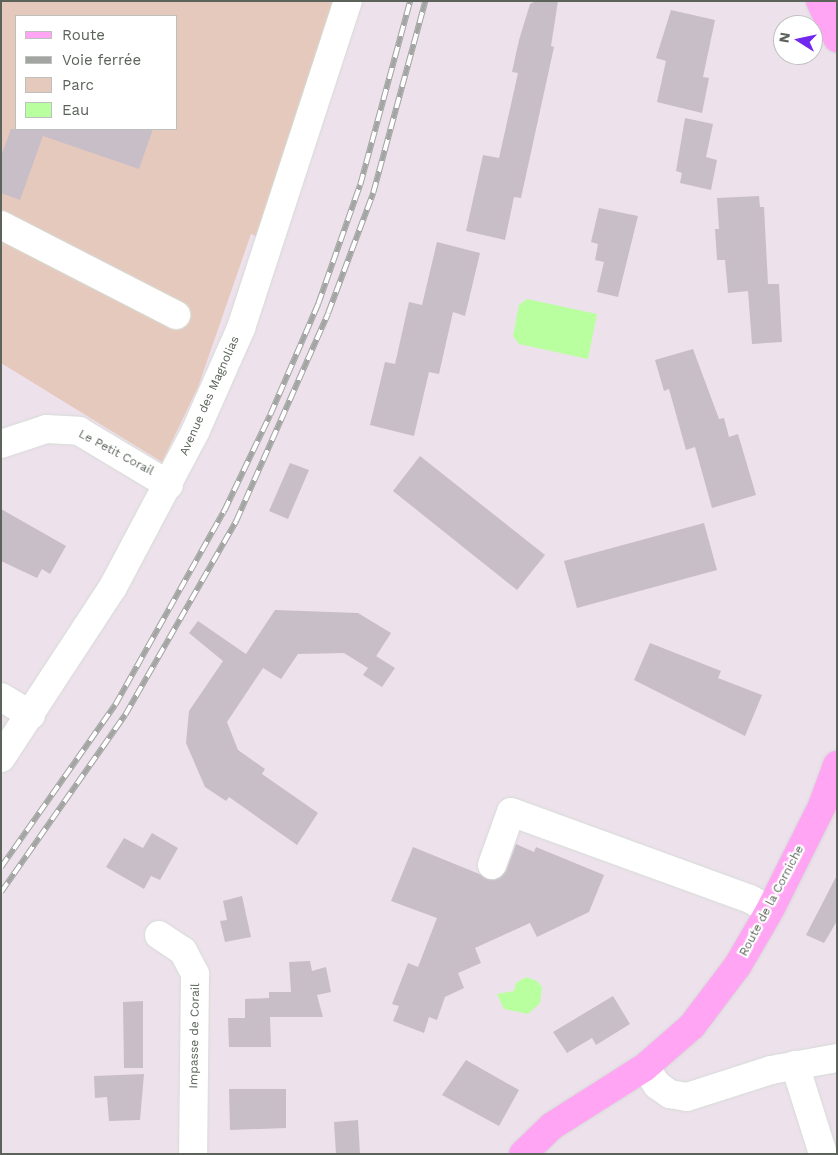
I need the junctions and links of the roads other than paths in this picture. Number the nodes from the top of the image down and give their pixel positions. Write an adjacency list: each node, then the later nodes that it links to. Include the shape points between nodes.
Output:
1 (348, 1): 7 (street, Avenue des Magnolias, via 241,328)
2 (820, 1): 3 (main road)
3 (837, 38)
4 (1, 225): 5 (street)
5 (176, 315)
6 (1, 444): 7 (street, Le Petit Corail, via 46,429 80,431)
7 (169, 485): 9 (street, Avenue des Magnolias, via 113,587)
8 (1, 697): 9 (street)
9 (31, 715): 10 (street, Avenue des Magnolias)
10 (1, 758)
11 (837, 765): 13 (main road, Route de la Corniche, via 822,806)
12 (492, 865): 13 (street, via 510,812 750,899)
13 (770, 910): 17 (main road, Route de la Corniche, via 738,964 692,1026)
14 (159, 935): 18 (street, Impasse de Corail, via 183,951 195,974)
15 (837, 1058): 16 (street)
16 (795, 1065): 17 (street, via 687,1097 670,1094 657,1085); 20 (street)
17 (645, 1066): 19 (main road, Route de la Corniche, via 552,1126)
18 (193, 1154)
19 (523, 1154)
20 (823, 1154)

